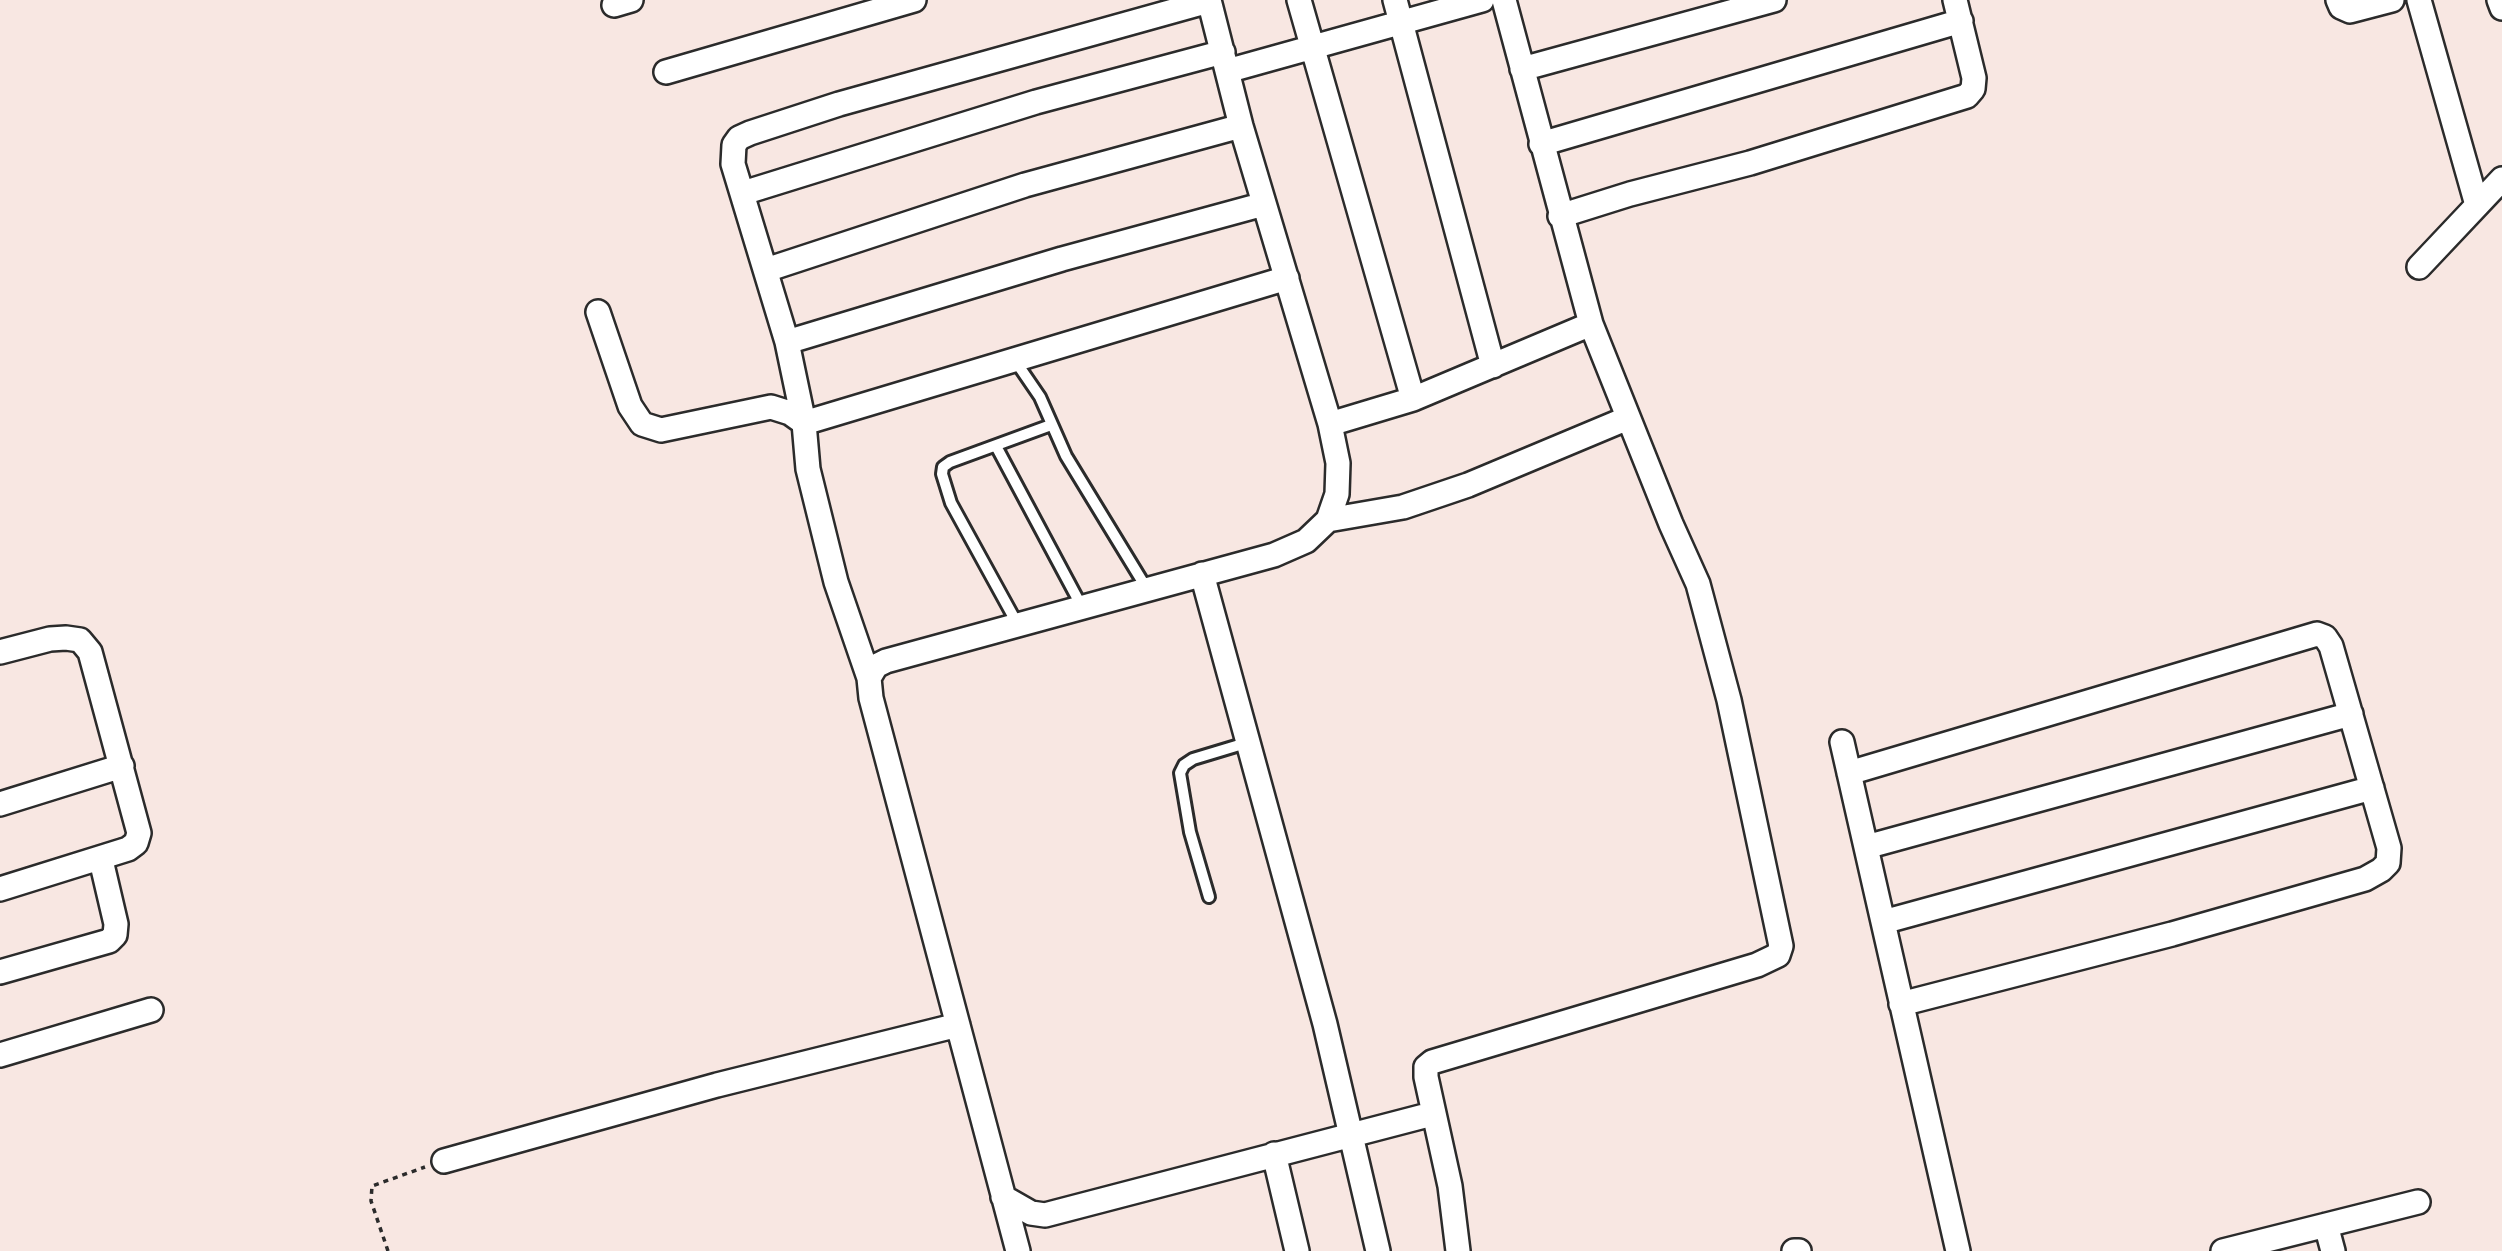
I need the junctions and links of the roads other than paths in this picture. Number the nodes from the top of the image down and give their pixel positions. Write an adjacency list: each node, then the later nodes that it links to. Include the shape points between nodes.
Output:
1 (914, 0): 14 (street)
2 (1298, 0): 16 (street)
3 (1395, 0): 15 (street)
4 (1482, 0): 15 (street)
5 (1504, 0): 18 (street)
6 (1774, 0): 18 (street)
7 (2338, 0): 8 (street, via 2341,8 2350,11)
8 (2392, 0)
9 (2419, 0): 25 (street)
10 (2500, 0): 12 (street)
11 (1209, 1): 17 (street); 23 (street, via 750,133 739,138 732,153)
12 (2502, 8)
13 (1958, 10): 21 (street); 26 (street, via 1974,78 1967,96)
14 (838, 11): 19 (street)
15 (1402, 23): 16 (street); 34 (street)
16 (1311, 48): 17 (street); 35 (street)
17 (1225, 61): 20 (street); 23 (street, via 1036,102)
18 (1522, 69): 21 (street)
19 (666, 72)
20 (1241, 126): 24 (street); 28 (street, via 1025,185)
21 (1541, 144): 26 (street)
22 (2502, 179): 25 (street)
23 (743, 193): 28 (street)
24 (1264, 204): 29 (street); 32 (street)
25 (2477, 205): 27 (street)
26 (1560, 216): 31 (street)
27 (2418, 267)
28 (766, 271): 32 (street)
29 (1287, 278): 33 (street); 38 (street)
30 (598, 312): 37 (street, via 625,394 642,424 661,430 771,407)
31 (1591, 324): 34 (street); 36 (street)
32 (787, 342): 37 (street)
33 (1013, 358): 37 (street); 39 (lane, via 1040,397)
34 (1493, 366): 35 (street)
35 (1413, 399): 38 (street)
36 (1628, 418): 41 (street, via 1468,485 1403,507); 65 (street, via 1698,584 1729,700 1781,946 1778,955 1757,965 1432,1062 1426,1077)
37 (804, 423): 47 (street, via 807,469 836,582)
38 (1330, 424): 41 (street, via 1338,463 1337,494)
39 (1051, 425): 40 (lane); 43 (lane)
40 (996, 446): 44 (lane); 45 (lane, via 950,462 942,474 951,503)
41 (1328, 520): 42 (street, via 1306,541 1274,555)
42 (1202, 574): 43 (street); 50 (street)
43 (1147, 589): 44 (street)
44 (1082, 607): 45 (street)
45 (1018, 625): 47 (street, via 886,661 876,666)
46 (0, 652): 51 (street, via 50,639 80,640 90,652)
47 (869, 678): 63 (street)
48 (2351, 714): 52 (street, via 2331,646 2325,636 2317,634); 53 (street); 55 (street)
49 (1842, 742): 52 (street)
50 (1246, 743): 58 (lane, via 1193,759 1180,773 1190,832); 66 (street, via 1325,1024)
51 (122, 766): 54 (street); 56 (street, via 139,833 128,849)
52 (1849, 773): 55 (street)
53 (2372, 788): 59 (street); 61 (street, via 2389,848 2388,863 2365,879)
54 (0, 804)
55 (1866, 847): 59 (street)
56 (101, 860): 57 (street); 60 (street, via 116,935 109,941)
57 (0, 889)
58 (1209, 897)
59 (1883, 922): 61 (street)
60 (0, 972)
61 (1900, 1004): 78 (street)
62 (151, 1010): 64 (street)
63 (958, 1025): 68 (street, via 717,1085); 69 (street)
64 (0, 1055)
65 (1432, 1114): 66 (street); 75 (street, via 1450,1186)
66 (1350, 1134): 67 (street); 74 (street)
67 (1274, 1154): 69 (street, via 1045,1215 1031,1213); 73 (street)
68 (444, 1161)
69 (1003, 1197): 72 (street)
70 (2418, 1202): 71 (street)
71 (2326, 1225): 79 (street); 80 (street)
72 (1018, 1251)
73 (1297, 1251)
74 (1378, 1251)
75 (1458, 1251)
76 (1794, 1251): 77 (street)
77 (1799, 1251)
78 (1958, 1251)
79 (2223, 1251)
80 (2333, 1251)

